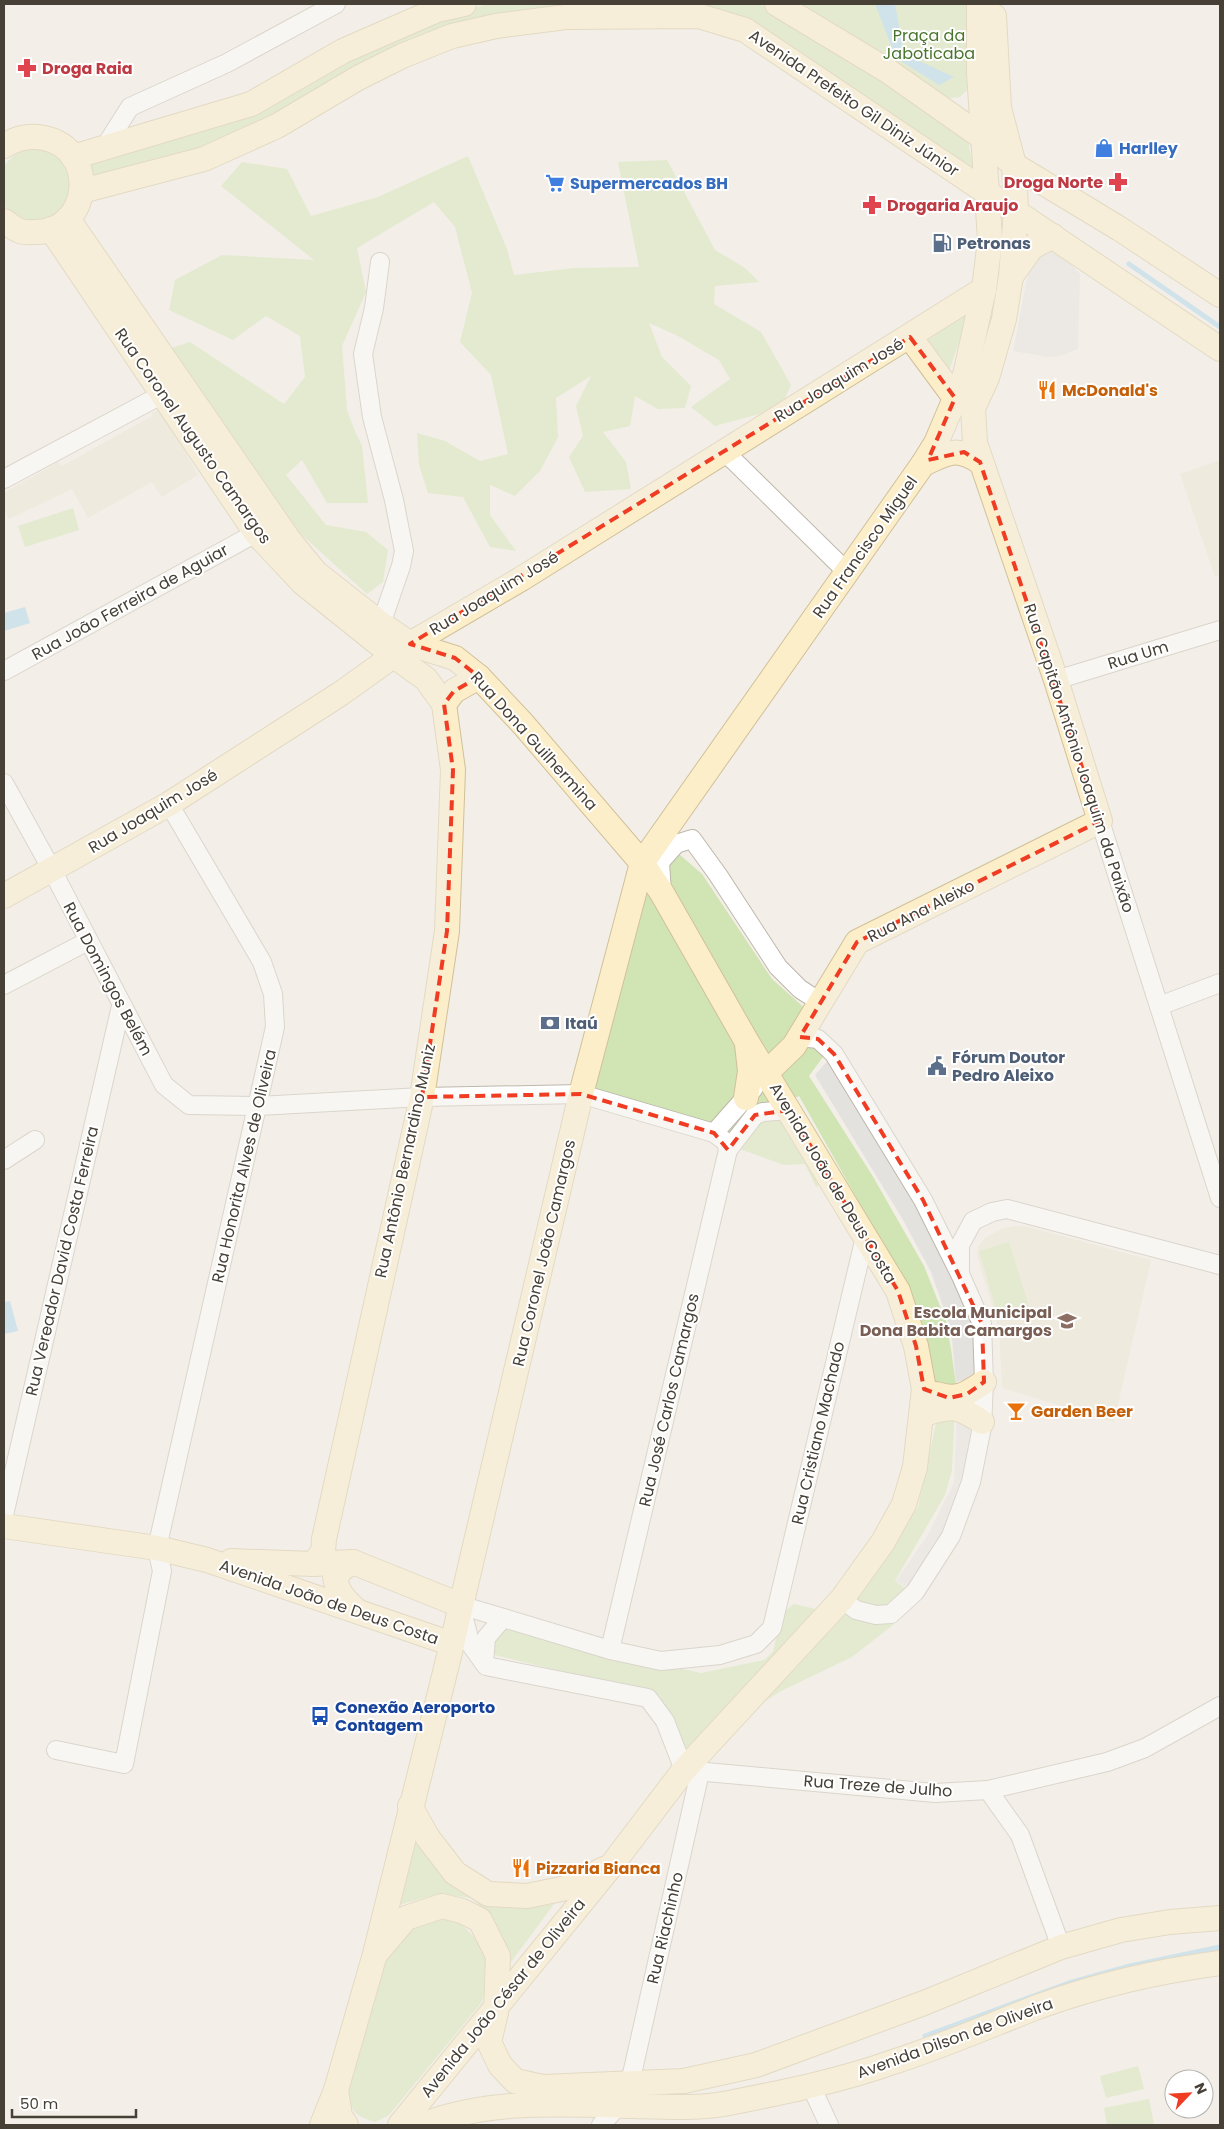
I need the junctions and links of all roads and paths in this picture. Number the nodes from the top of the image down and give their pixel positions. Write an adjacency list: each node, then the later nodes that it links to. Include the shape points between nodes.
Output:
1 (336, 4): 12 (street, via 227,63 130,107)
2 (464, 4): 5 (main road)
3 (777, 4): 9 (main road, via 888,71)
4 (990, 4): 8 (main road, Rua Francisco Miguel); 14 (main road, Rua Francisco Miguel, via 999,108)
5 (435, 7): 12 (main road, via 343,50 251,104)
6 (619, 10): 7 (main road, Avenida Prefeito Gil Diniz Júnior); 15 (main road, Avenida Prefeito Gil Diniz Júnior, via 699,16 746,30)
7 (583, 11): 16 (main road, Avenida Prefeito Gil Diniz Júnior, via 566,17 496,26 452,36 402,56 277,126 204,159)
8 (980, 90): 9 (main road, via 960,101); 10 (main road, Rua Francisco Miguel)
9 (939, 107): 10 (main road)
10 (982, 137): 14 (main road); 15 (main road, Rua Francisco Miguel)
11 (6, 141): 13 (main road, via 36,136 51,140)
12 (104, 148): 13 (main road)
13 (73, 157): 16 (main road, via 81,174)
14 (1014, 165): 17 (main road, Rua Francisco Miguel); 24 (main road)
15 (986, 190): 17 (main road, Avenida Prefeito Gil Diniz Júnior); 23 (main road, Rua Francisco Miguel, via 990,240)
16 (82, 191): 18 (main road, via 78,205)
17 (1016, 211): 20 (main road, Avenida Prefeito Gil Diniz Júnior); 22 (main road, Rua Francisco Miguel)
18 (60, 224): 19 (main road, via 42,232); 27 (main road, Rua Coronel Augusto Camargos); 35 (main road, Rua Coronel Augusto Camargos, via 316,574)
19 (9, 230)
20 (1053, 236): 22 (main road, via 1032,247); 26 (main road, Avenida Prefeito Gil Diniz Júnior)
21 (380, 262): 35 (street, via 364,354 372,417 404,551)
22 (1011, 276): 28 (main road, Rua Francisco Miguel, via 1004,319 987,378)
23 (984, 289): 25 (main road, Rua Joaquim José); 28 (main road, Rua Francisco Miguel, via 964,375)
24 (1220, 295)
25 (910, 336): 28 (main road); 29 (main road, Rua Joaquim José)
26 (1220, 349)
27 (163, 394): 32 (street); 33 (main road, Rua Coronel Augusto Camargos)
28 (964, 403): 30 (main road, Rua Capitão Antônio Joaquim da Paixão); 31 (main road, Rua Francisco Miguel)
29 (723, 450): 34 (street); 38 (main road, Rua Joaquim José, via 521,579)
30 (980, 462): 31 (main road, via 960,452); 42 (main road, Rua Capitão Antônio Joaquim da Paixão)
31 (923, 464): 34 (main road, Rua Francisco Miguel)
32 (4, 479)
33 (256, 533): 36 (main road, Rua Coronel Augusto Camargos, via 303,584); 39 (street, Rua João Ferreira de Aguiar)
34 (847, 572): 46 (main road, Rua Francisco Miguel)
35 (380, 624): 38 (main road, Rua Coronel Augusto Camargos)
36 (357, 627): 38 (main road, Rua Coronel Augusto Camargos); 41 (main road, via 362,647)
37 (1220, 630): 42 (street, Rua Um)
38 (402, 650): 40 (main road, Rua Dona Guilhermina, via 455,658); 41 (main road, Rua Joaquim José); 43 (main road, Rua Coronel Augusto Camargos)
39 (4, 671)
40 (479, 677): 43 (main road, via 454,691); 49 (main road, Rua Dona Guilhermina)
41 (358, 680): 45 (main road, Rua Joaquim José)
42 (1056, 680): 47 (main road, Rua Capitão Antônio Joaquim da Paixão)
43 (444, 704): 63 (main road, Rua Antônio Bernardino Muniz, via 453,770 447,931)
44 (4, 783): 50 (street, Rua Domingos Belém)
45 (169, 804): 50 (main road, Rua Joaquim José); 65 (street, Rua Honorita Alves de Oliveira, via 262,962 272,994 275,1027)
46 (676, 815): 48 (street); 49 (main road, Rua Francisco Miguel)
47 (1100, 821): 56 (main road, Rua Ana Aleixo, via 857,942); 58 (street, Rua Capitão Antônio Joaquim da Paixão)
48 (692, 839): 51 (street, Avenida João de Deus Costa, via 676,844 660,862); 56 (street, via 778,967 800,989)
49 (642, 863): 51 (main road, Avenida João de Deus Costa); 62 (main road, Rua Coronel João Camargos)
50 (52, 870): 52 (main road, Rua Joaquim José); 53 (street, Rua Domingos Belém)
51 (662, 893): 60 (main road, Avenida João de Deus Costa)
52 (4, 896)
53 (88, 940): 55 (street); 57 (street, Rua Domingos Belém)
54 (1220, 983): 58 (street)
55 (4, 985)
56 (820, 1002): 59 (main road, Rua Ana Aleixo)
57 (121, 1006): 65 (street, Rua Domingos Belém, via 164,1085 189,1106); 79 (street, Rua Vereador David Costa Ferreira)
58 (1159, 1006): 71 (street, Rua Capitão Antônio Joaquim da Paixão)
59 (800, 1037): 61 (main road, Rua Ana Aleixo); 74 (street, via 818,1039 834,1054 923,1200)
60 (747, 1042): 61 (main road, Avenida João de Deus Costa); 64 (main road, via 750,1071)
61 (766, 1073): 64 (street); 66 (main road, Avenida João de Deus Costa)
62 (581, 1094): 63 (street, Rua Domingos Belém); 67 (street, Rua Domingos Belém); 87 (main road, Rua Coronel João Camargos)
63 (422, 1097): 65 (street, Rua Domingos Belém); 84 (main road, Rua Antônio Bernardino Muniz, via 323,1552)
64 (746, 1098): 67 (street)
65 (258, 1106): 81 (street, Rua Honorita Alves de Oliveira)
66 (789, 1110): 69 (street, Rua José Carlos Camargos, via 755,1115); 72 (main road, Avenida João de Deus Costa)
67 (714, 1132): 69 (street, via 726,1142)
68 (35, 1140): 70 (street)
69 (728, 1150): 92 (street, Rua José Carlos Camargos)
70 (4, 1160)
71 (1220, 1198)
72 (865, 1237): 76 (main road, Avenida João de Deus Costa, via 898,1292 916,1346); 90 (street, Rua Cristiano Machado)
73 (1220, 1265): 74 (street, via 1007,1209 973,1221 960,1244)
74 (960, 1272): 75 (street, via 982,1324)
75 (984, 1382): 76 (main road, via 967,1394 949,1398); 78 (street)
76 (924, 1389): 77 (main road, Avenida João de Deus Costa)
77 (920, 1415): 78 (main road, via 947,1407 967,1411); 85 (main road, Avenida João de Deus Costa, via 915,1467 904,1504 883,1542)
78 (982, 1422): 85 (street, via 971,1482 951,1536 916,1592 891,1614 876,1615 856,1610)
79 (4, 1515)
80 (4, 1526): 81 (main road, Avenida João de Deus Costa)
81 (157, 1548): 82 (main road, Avenida João de Deus Costa); 95 (street, via 162,1571 124,1764)
82 (207, 1560): 84 (main road, Avenida João de Deus Costa); 86 (main road, Avenida João de Deus Costa)
83 (353, 1562): 84 (main road, Avenida João de Deus Costa); 87 (main road, Avenida João de Deus Costa); 88 (main road, via 336,1577 336,1585)
84 (313, 1564): 86 (main road)
85 (842, 1599): 96 (main road, Avenida João César de Oliveira)
86 (334, 1605): 88 (main road, Avenida João de Deus Costa)
87 (460, 1605): 89 (street, Avenida João de Deus Costa); 91 (main road, Rua Coronel João Camargos); 93 (street, via 472,1645)
88 (358, 1613): 91 (main road, Avenida João de Deus Costa)
89 (503, 1618): 92 (street, Avenida João de Deus Costa); 93 (street, via 486,1638)
90 (772, 1628): 92 (street, Avenida João de Deus Costa, via 756,1644 720,1655 662,1661)
91 (452, 1644): 98 (main road)
92 (610, 1650)
93 (484, 1663): 96 (street, via 486,1666 648,1698 665,1721)
94 (1220, 1706): 97 (street, Rua Treze de Julho, via 1145,1748 1122,1757)
95 (56, 1750)
96 (692, 1771): 97 (street, Rua Treze de Julho, via 935,1793); 99 (main road, Avenida João César de Oliveira); 105 (street, Rua Riachinho)
97 (988, 1790): 101 (street, via 1020,1835)
98 (410, 1806): 99 (main road, via 428,1838 455,1873 488,1894 528,1896 566,1888); 102 (main road)
99 (611, 1866): 104 (main road, Avenida João César de Oliveira)
100 (1220, 1918): 101 (main road, via 1121,1930)
101 (1061, 1947): 105 (main road, via 924,2003 756,2065 684,2081)
102 (375, 1954): 104 (main road, via 406,1918 442,1906 462,1911 480,1920 498,1956); 107 (main road)
103 (1220, 1963): 106 (main road, Avenida Dilson de Oliveira, via 1174,1969 1117,1983 1041,2006 892,2063)
104 (497, 2005): 105 (main road, via 488,2042 500,2065 515,2081 543,2087); 111 (main road, Avenida João César de Oliveira)
105 (630, 2083)
106 (811, 2086): 108 (main road, Avenida Dilson de Oliveira, via 726,2103 678,2108); 114 (street)
107 (336, 2090): 109 (main road); 110 (main road, via 340,2116)
108 (617, 2107): 112 (main road, Avenida Dilson de Oliveira, via 560,2104 498,2106); 113 (street)
109 (322, 2125)
110 (346, 2125)
111 (400, 2125)
112 (422, 2125)
113 (601, 2125)
114 (829, 2125)

